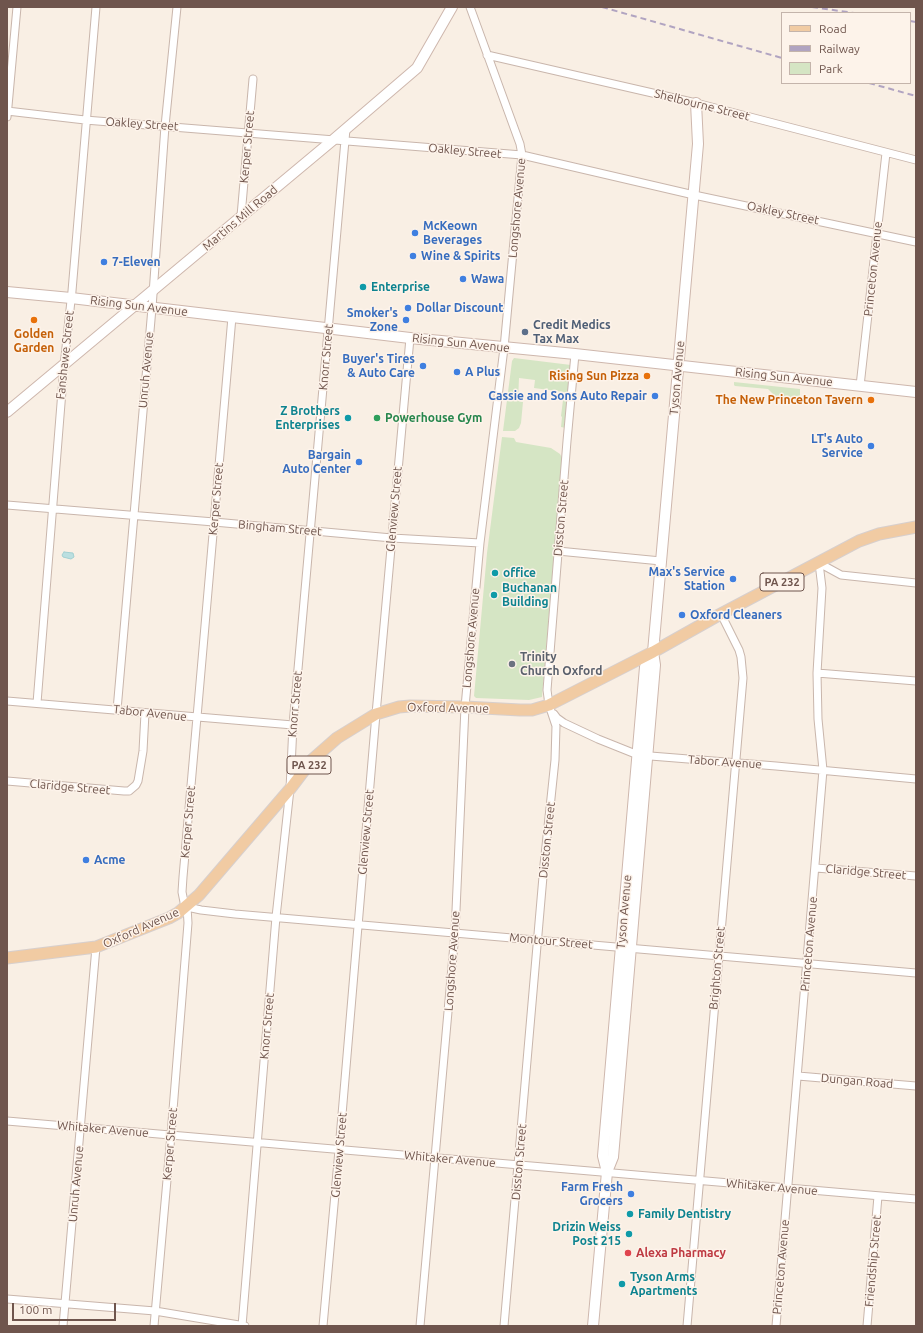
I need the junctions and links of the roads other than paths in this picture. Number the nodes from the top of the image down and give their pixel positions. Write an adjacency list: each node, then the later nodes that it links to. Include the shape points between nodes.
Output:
1 (17, 7): 9 (street)
2 (96, 7): 11 (street, Fanshawe Street)
3 (177, 7): 12 (street, Unruh Avenue)
4 (452, 7): 13 (street, Martins Mill Road, via 417,68)
5 (470, 7): 6 (street, Longshore Avenue)
6 (487, 55): 8 (street, Shelbourne Street); 18 (street, Longshore Avenue)
7 (253, 78): 14 (street, Kerper Street)
8 (696, 103): 17 (street, Shelbourne Street); 20 (street, Tyson Avenue, via 698,144)
9 (7, 111): 10 (street); 11 (street, Oakley Street)
10 (7, 116)
11 (86, 120): 12 (street, Oakley Street); 26 (street, Fanshawe Street)
12 (165, 126): 14 (street, Oakley Street); 24 (street, Unruh Avenue)
13 (346, 129): 15 (street, Martins Mill Road); 16 (street, Knorr Street)
14 (247, 134): 15 (street, Oakley Street); 21 (street, Kerper Street)
15 (333, 140): 16 (street, Oakley Street); 21 (street, Martins Mill Road)
16 (344, 141): 18 (street, Oakley Street); 30 (street, Knorr Street)
17 (886, 153): 19 (street, Shelbourne Street); 22 (street, Princeton Avenue)
18 (522, 155): 20 (street, Oakley Street); 32 (street, Longshore Avenue)
19 (916, 160)
20 (694, 195): 22 (street, Oakley Street); 35 (street, Tyson Avenue)
21 (241, 216): 24 (street, Martins Mill Road)
22 (877, 233): 23 (street, Oakley Street); 36 (street, Princeton Avenue)
23 (916, 242)
24 (153, 290): 27 (street, Martins Mill Road); 28 (street, Unruh Avenue)
25 (7, 292): 26 (street, Rising Sun Avenue)
26 (71, 298): 27 (street, Rising Sun Avenue); 34 (street, Fanshawe Street)
27 (134, 306): 28 (street, Rising Sun Avenue); 34 (street, Martins Mill Road)
28 (152, 308): 29 (street, Rising Sun Avenue); 41 (street, Unruh Avenue)
29 (232, 318): 30 (street, Rising Sun Avenue); 42 (street, Kerper Street)
30 (329, 328): 31 (street, Rising Sun Avenue); 44 (street, Knorr Street)
31 (410, 338): 32 (street, Rising Sun Avenue); 45 (street, Glenview Street)
32 (504, 348): 33 (street, Rising Sun Avenue); 46 (street, Longshore Avenue)
33 (575, 354): 35 (street, Rising Sun Avenue); 47 (street, Disston Street)
34 (64, 366): 38 (street, Martins Mill Road); 40 (street, Fanshawe Street)
35 (678, 366): 36 (street, Rising Sun Avenue); 48 (street, Tyson Avenue)
36 (860, 386): 37 (street, Rising Sun Avenue)
37 (916, 392)
38 (7, 412)
39 (7, 505): 40 (street, Bingham Street)
40 (52, 509): 41 (street, Bingham Street); 56 (street, Fanshawe Street)
41 (133, 515): 42 (street, Bingham Street); 59 (street, Unruh Avenue)
42 (214, 522): 44 (street, Bingham Street); 62 (street, Kerper Street)
43 (916, 527): 49 (main road, Oxford Avenue / PA 232, via 870,536)
44 (311, 530): 45 (street, Bingham Street); 63 (street, Knorr Street)
45 (392, 538): 46 (street, Bingham Street); 61 (street, Glenview Street)
46 (480, 543): 58 (street, Longshore Avenue)
47 (558, 551): 48 (street); 57 (street, Disston Street, via 546,690)
48 (661, 561): 52 (street, Tyson Avenue)
49 (819, 563): 50 (street, via 841,575); 51 (main road, Oxford Avenue / PA 232); 53 (street, Princeton Avenue, via 822,588)
50 (916, 582)
51 (721, 614): 52 (main road, Oxford Avenue / PA 232); 65 (street, Brighton Street, via 741,657 743,678)
52 (653, 652): 57 (main road, Oxford Avenue / PA 232); 64 (street, Tyson Avenue, via 645,667)
53 (817, 673): 54 (street); 66 (street, Princeton Avenue)
54 (916, 681)
55 (7, 701): 56 (street, Tabor Avenue)
56 (37, 703): 59 (street, Tabor Avenue)
57 (548, 705): 58 (main road, Oxford Avenue / PA 232, via 532,710); 64 (street, Tabor Avenue, via 564,723); 76 (street, Disston Street, via 556,726 555,760)
58 (465, 707): 61 (main road, Oxford Avenue / PA 232, via 399,707); 75 (street, Longshore Avenue)
59 (117, 710): 60 (street, Tabor Avenue)
60 (145, 713): 62 (street, Tabor Avenue); 68 (street, Claridge Street, via 139,777 133,788 124,791)
61 (376, 714): 69 (main road, Oxford Avenue / PA 232, via 324,749 312,760); 74 (street, Glenview Street)
62 (197, 718): 63 (street, Tabor Avenue); 72 (street, Kerper Street, via 182,892)
63 (293, 725): 69 (street, Knorr Street)
64 (643, 756): 65 (street, Tabor Avenue); 78 (street, Tyson Avenue)
65 (736, 764): 66 (street, Tabor Avenue); 79 (street, Brighton Street)
66 (823, 770): 67 (street, Tabor Avenue); 70 (street, Princeton Avenue)
67 (916, 779)
68 (7, 781)
69 (290, 789): 72 (main road, Oxford Avenue / PA 232); 73 (street, Knorr Street)
70 (816, 868): 71 (street, Claridge Street); 81 (street, Princeton Avenue)
71 (916, 876)
72 (187, 907): 73 (street, Montour Street); 77 (main road, Oxford Avenue / PA 232, via 169,918); 87 (street, Kerper Street, via 188,923)
73 (276, 918): 74 (street, Montour Street); 88 (street, Knorr Street)
74 (358, 924): 75 (street, Montour Street); 89 (street, Glenview Street)
75 (455, 933): 76 (street, Montour Street); 90 (street, Longshore Avenue)
76 (538, 940): 78 (street, Montour Street); 91 (street, Disston Street)
77 (96, 947): 80 (main road, Oxford Avenue / PA 232); 86 (street, Unruh Avenue)
78 (626, 948): 79 (street, Montour Street); 92 (street, Tyson Avenue, via 616,1059 613,1157)
79 (718, 956): 81 (street, Montour Street); 93 (street, Brighton Street)
80 (7, 958)
81 (808, 964): 82 (street, Montour Street); 83 (street, Princeton Avenue)
82 (916, 973)
83 (798, 1076): 84 (street, Dungan Road); 94 (street, Princeton Avenue)
84 (916, 1086)
85 (7, 1121): 86 (street, Whitaker Avenue)
86 (81, 1128): 87 (street, Whitaker Avenue); 98 (street, Unruh Avenue)
87 (171, 1135): 88 (street, Whitaker Avenue); 99 (street, Kerper Street)
88 (257, 1142): 89 (street, Whitaker Avenue); 102 (street, Knorr Street)
89 (339, 1150): 90 (street, Whitaker Avenue); 103 (street, Glenview Street)
90 (435, 1158): 91 (street, Whitaker Avenue); 104 (street, Longshore Avenue)
91 (518, 1165): 92 (street, Whitaker Avenue); 105 (street, Disston Street)
92 (607, 1172): 93 (street, Whitaker Avenue); 106 (street, Tyson Avenue)
93 (700, 1180): 94 (street, Whitaker Avenue); 107 (street, Brighton Street)
94 (788, 1188): 95 (street, Whitaker Avenue); 108 (street, Princeton Avenue)
95 (878, 1196): 96 (street, Whitaker Avenue); 109 (street, Friendship Street)
96 (916, 1199)
97 (7, 1299): 98 (street)
98 (65, 1304): 99 (street); 100 (street, Unruh Avenue)
99 (155, 1311): 101 (street, Kerper Street); 102 (street)
100 (63, 1326)
101 (154, 1326)
102 (243, 1326)
103 (323, 1326)
104 (420, 1326)
105 (504, 1326)
106 (593, 1326)
107 (687, 1326)
108 (776, 1326)
109 (867, 1326)

